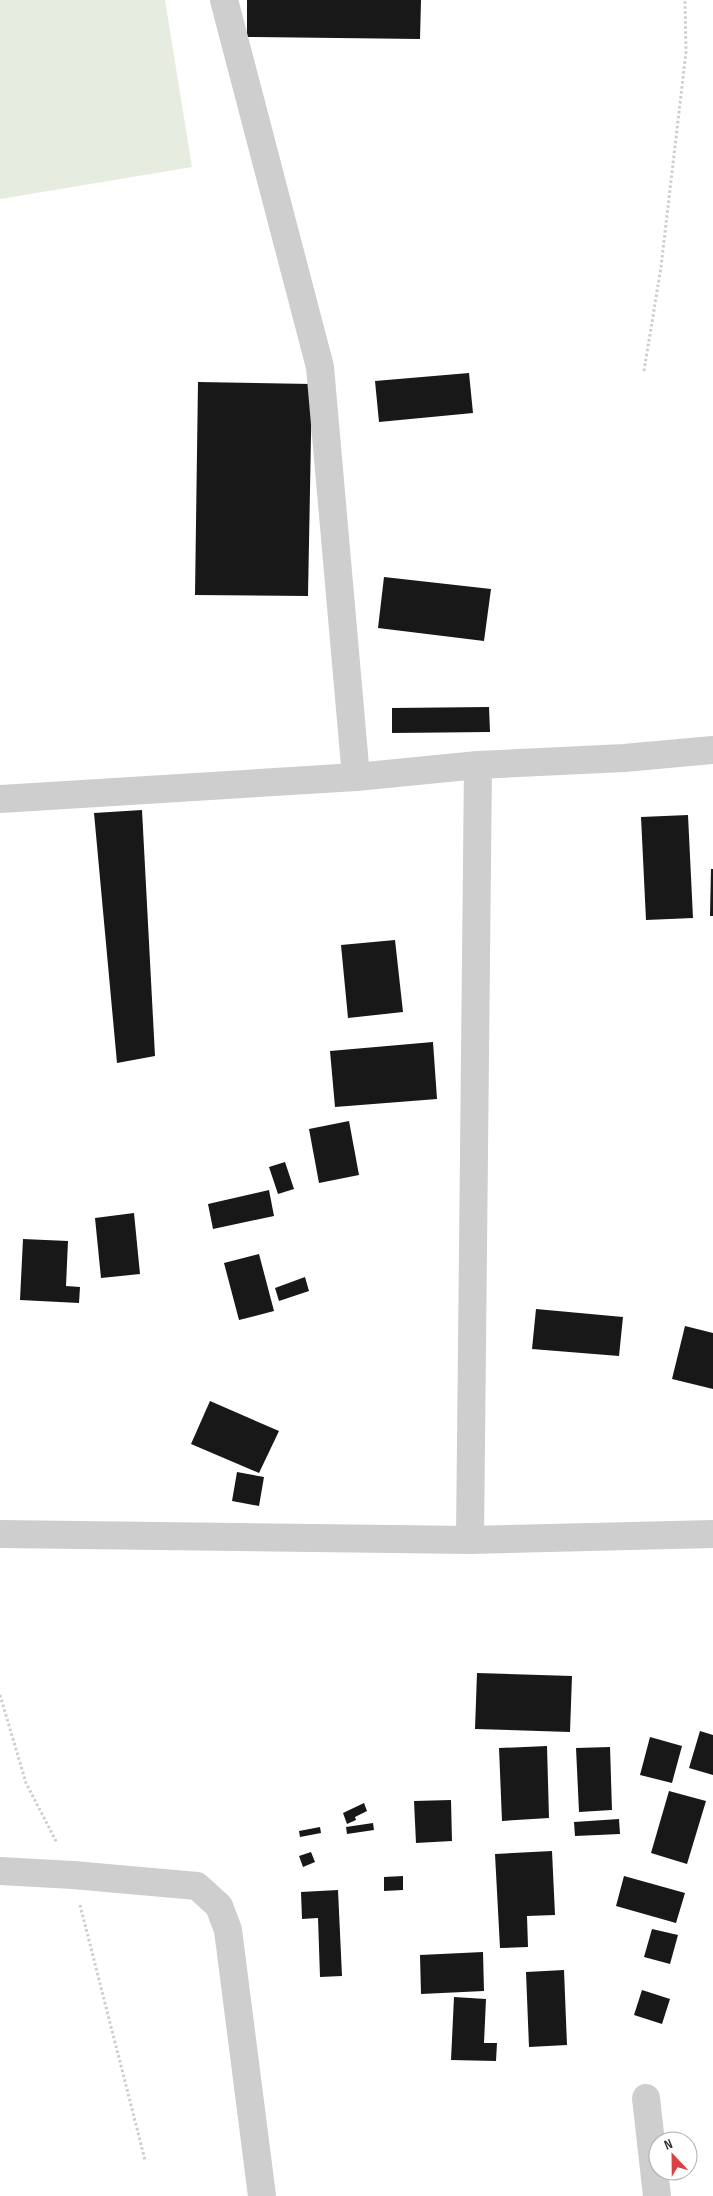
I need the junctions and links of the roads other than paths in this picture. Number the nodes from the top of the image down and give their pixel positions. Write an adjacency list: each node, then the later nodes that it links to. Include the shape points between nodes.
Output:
1 (224, 0): 4 (street, via 320,367)
2 (713, 750): 3 (street, via 624,758)
3 (478, 764): 4 (street); 8 (street)
4 (356, 777): 5 (street)
5 (0, 799)
6 (0, 1534): 8 (street)
7 (713, 1534): 8 (street)
8 (470, 1540)
9 (0, 1871): 11 (street, via 197,1886 219,1906 228,1930)
10 (646, 2098): 12 (street)
11 (262, 2196)
12 (657, 2196)

